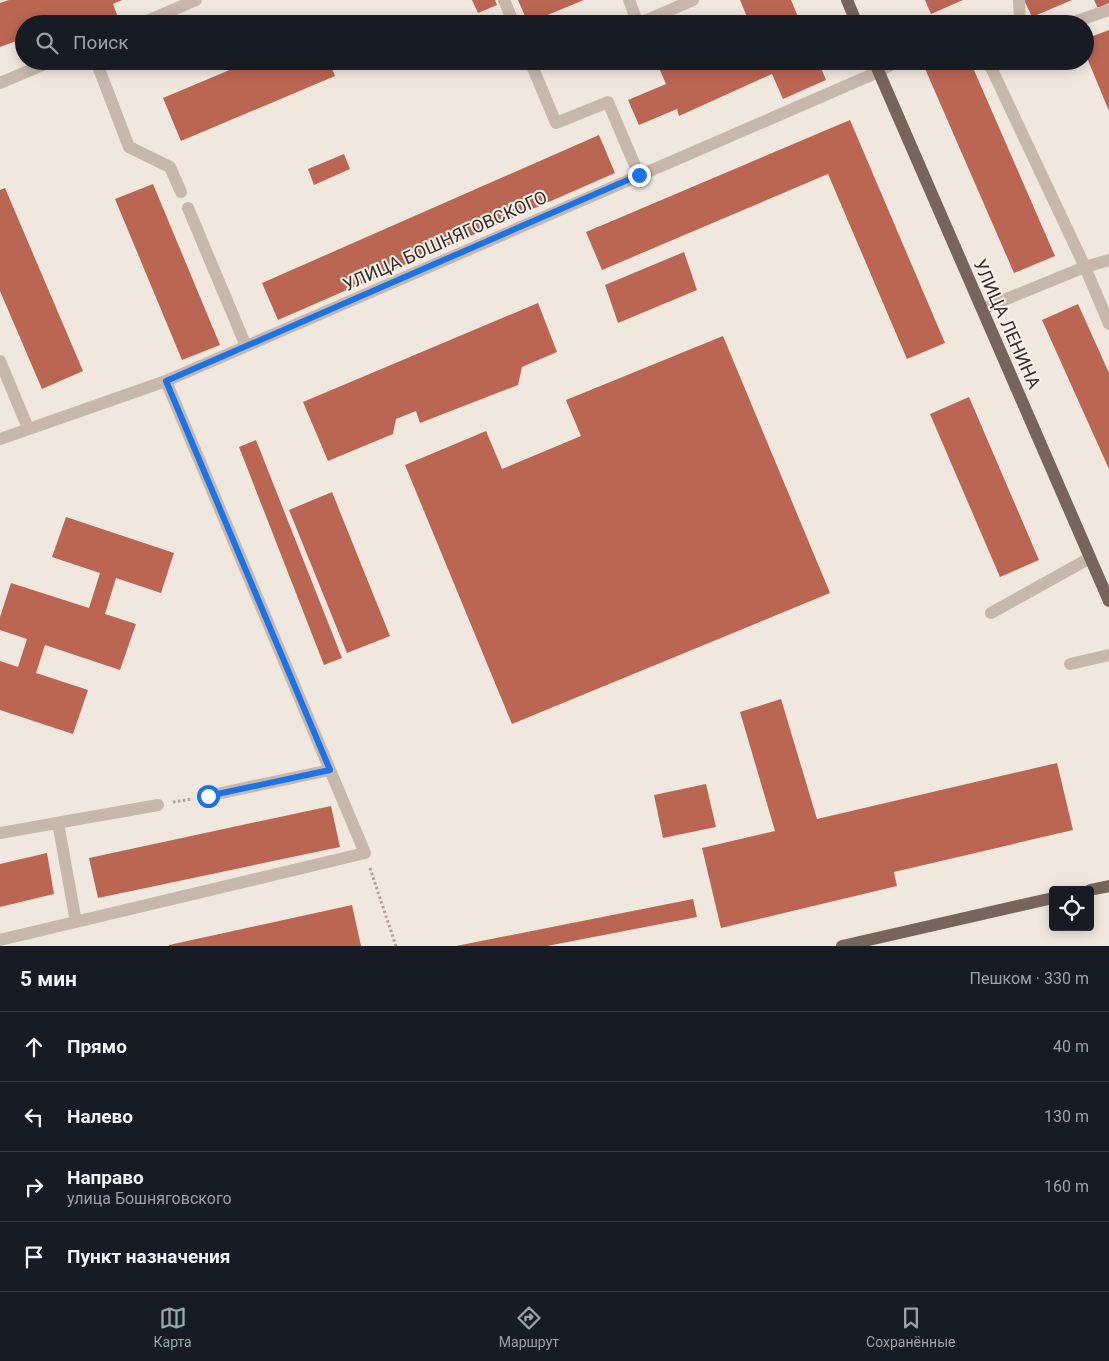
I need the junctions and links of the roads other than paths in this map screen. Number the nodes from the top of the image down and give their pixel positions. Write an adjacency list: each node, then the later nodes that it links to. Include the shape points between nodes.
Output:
1 (196, 0): 8 (lane)
2 (504, 0): 9 (lane)
3 (629, 0): 10 (lane)
4 (693, 0): 11 (lane)
5 (847, 0): 12 (main road)
6 (1019, 0): 13 (lane)
7 (1109, 10): 14 (lane)
8 (161, 15)
9 (510, 15)
10 (635, 15)
11 (659, 15)
12 (853, 15)
13 (1020, 15)
14 (1094, 15)
15 (31, 70): 21 (lane)
16 (99, 70): 23 (lane, via 128,147 170,167)
17 (534, 70): 22 (lane, via 556,123 608,102)
18 (869, 70): 22 (lane, УЛИЦА БОШНЯГОВСКОГО)
19 (877, 70): 27 (main road, УЛИЦА ЛЕНИНА)
20 (992, 70): 26 (lane)
21 (0, 83)
22 (639, 175): 29 (lane, УЛИЦА БОШНЯГОВСКОГО)
23 (182, 192)
24 (188, 208): 29 (lane)
25 (1109, 260): 26 (lane)
26 (1085, 267): 27 (lane); 28 (lane)
27 (982, 309): 34 (main road, УЛИЦА ЛЕНИНА)
28 (1109, 324)
29 (246, 346): 31 (lane, УЛИЦА БОШНЯГОВСКОГО)
30 (0, 361): 32 (lane)
31 (166, 381): 32 (lane, УЛИЦА БОШНЯГОВСКОГО); 39 (lane)
32 (28, 428): 33 (lane, УЛИЦА БОШНЯГОВСКОГО)
33 (0, 439)
34 (1090, 558): 35 (main road, УЛИЦА ЛЕНИНА); 36 (lane)
35 (1109, 601)
36 (991, 613)
37 (1109, 655): 38 (lane)
38 (1070, 664)
39 (330, 770): 40 (lane); 47 (lane, via 365,853)
40 (208, 796)
41 (158, 805): 42 (lane)
42 (58, 823): 43 (lane); 47 (lane)
43 (0, 833)
44 (1109, 886): 45 (main road)
45 (1094, 889)
46 (1049, 899): 49 (main road)
47 (76, 922): 48 (lane)
48 (0, 940)
49 (842, 946)

